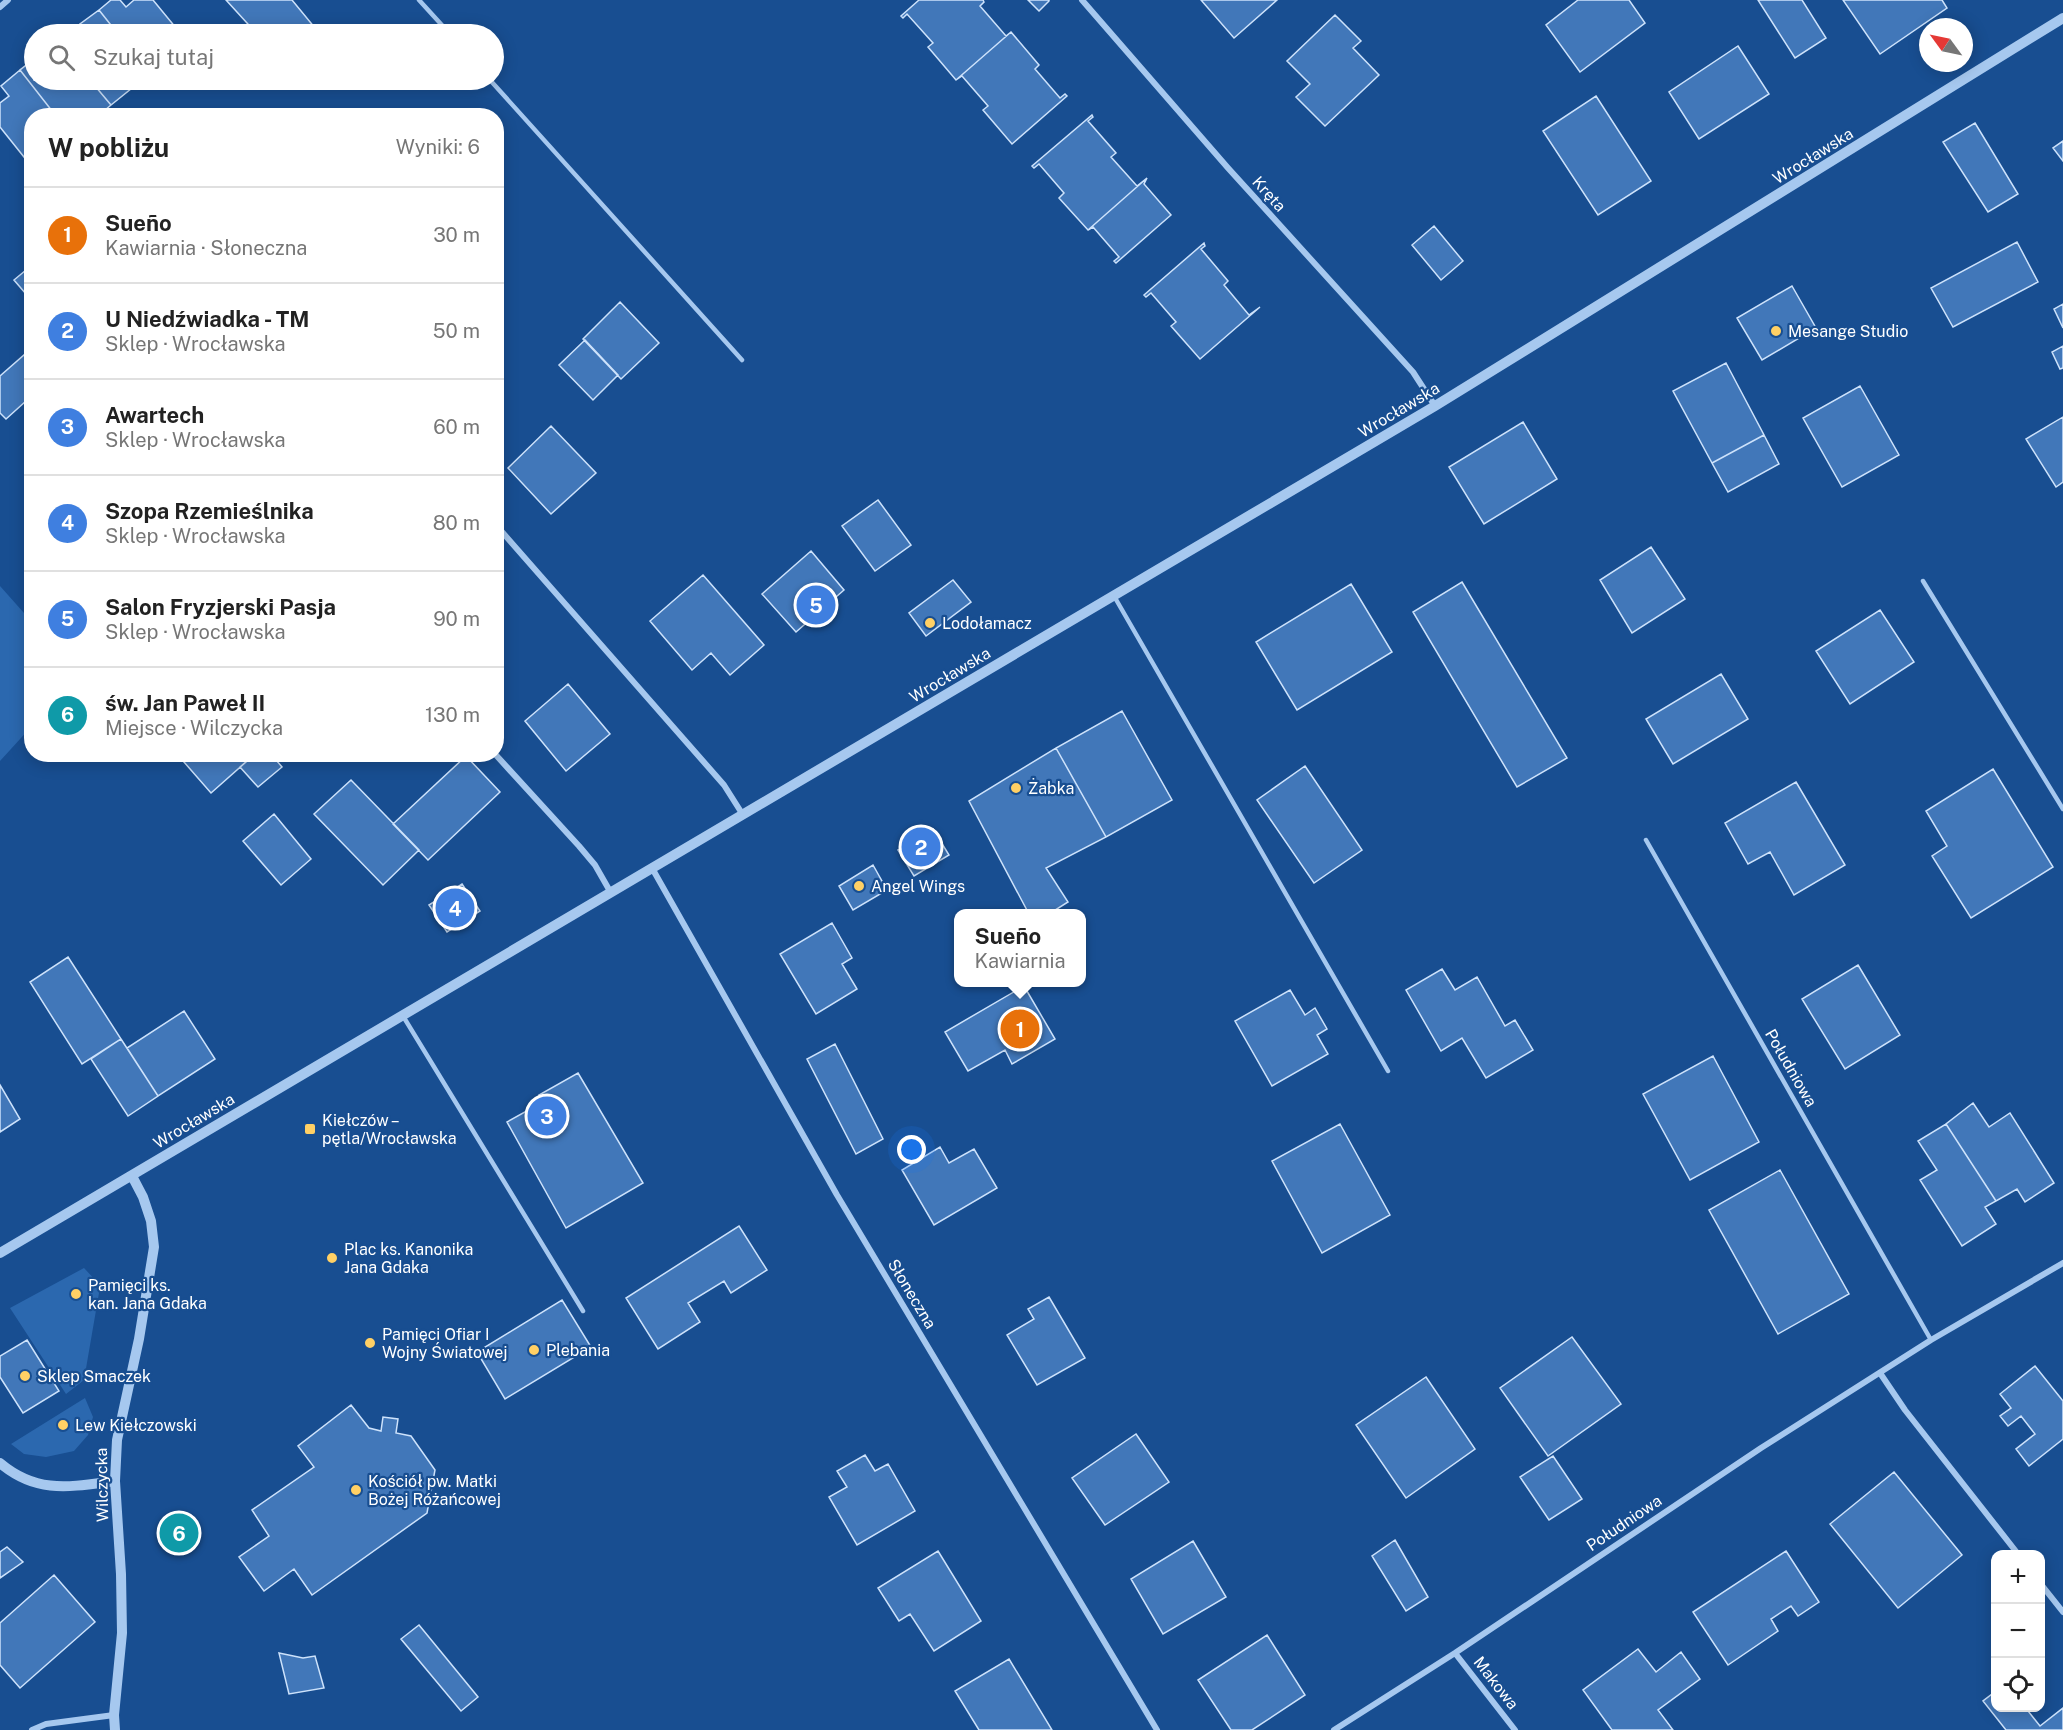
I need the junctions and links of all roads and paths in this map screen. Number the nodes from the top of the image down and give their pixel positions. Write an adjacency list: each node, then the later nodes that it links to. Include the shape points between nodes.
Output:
1 (8, 0): 4 (street)
2 (419, 0): 6 (lane)
3 (1082, 0): 9 (street, Kręta, via 1413,372)
4 (0, 7)
5 (2063, 18): 9 (street, Wrocławska)
6 (441, 24)
7 (499, 90): 8 (lane)
8 (742, 360)
9 (1435, 406): 12 (street, Wrocławska)
10 (504, 534): 15 (street, via 724,785)
11 (1923, 581): 14 (lane)
12 (1114, 596): 15 (street, Wrocławska); 20 (lane)
13 (502, 762): 18 (street, via 595,865)
14 (2063, 809)
15 (743, 815): 17 (street, Wrocławska)
16 (1646, 840): 25 (lane, Południowa)
17 (652, 868): 18 (street, Wrocławska); 36 (street, Słoneczna, via 837,1195)
18 (611, 893): 19 (street, Wrocławska)
19 (403, 1016): 21 (street, Wrocławska); 24 (lane)
20 (1388, 1071)
21 (132, 1176): 22 (street, Wrocławska); 28 (street, Wilczycka, via 151,1221 154,1247 117,1440)
22 (0, 1253)
23 (2063, 1263): 25 (street, Południowa)
24 (583, 1311)
25 (1931, 1340): 26 (street, Południowa)
26 (1880, 1373): 29 (street); 32 (street, Południowa)
27 (0, 1463): 28 (street, via 16,1476 42,1486)
28 (115, 1481): 33 (street, Wilczycka, via 122,1633)
29 (2015, 1550)
30 (2045, 1589): 31 (street)
31 (2063, 1612)
32 (1455, 1653): 37 (street, Południowa); 38 (street, Makowa)
33 (114, 1714): 34 (street, via 46,1724); 35 (street, Wilczycka)
34 (32, 1730)
35 (115, 1730)
36 (1157, 1730)
37 (1334, 1730)
38 (1515, 1730)

